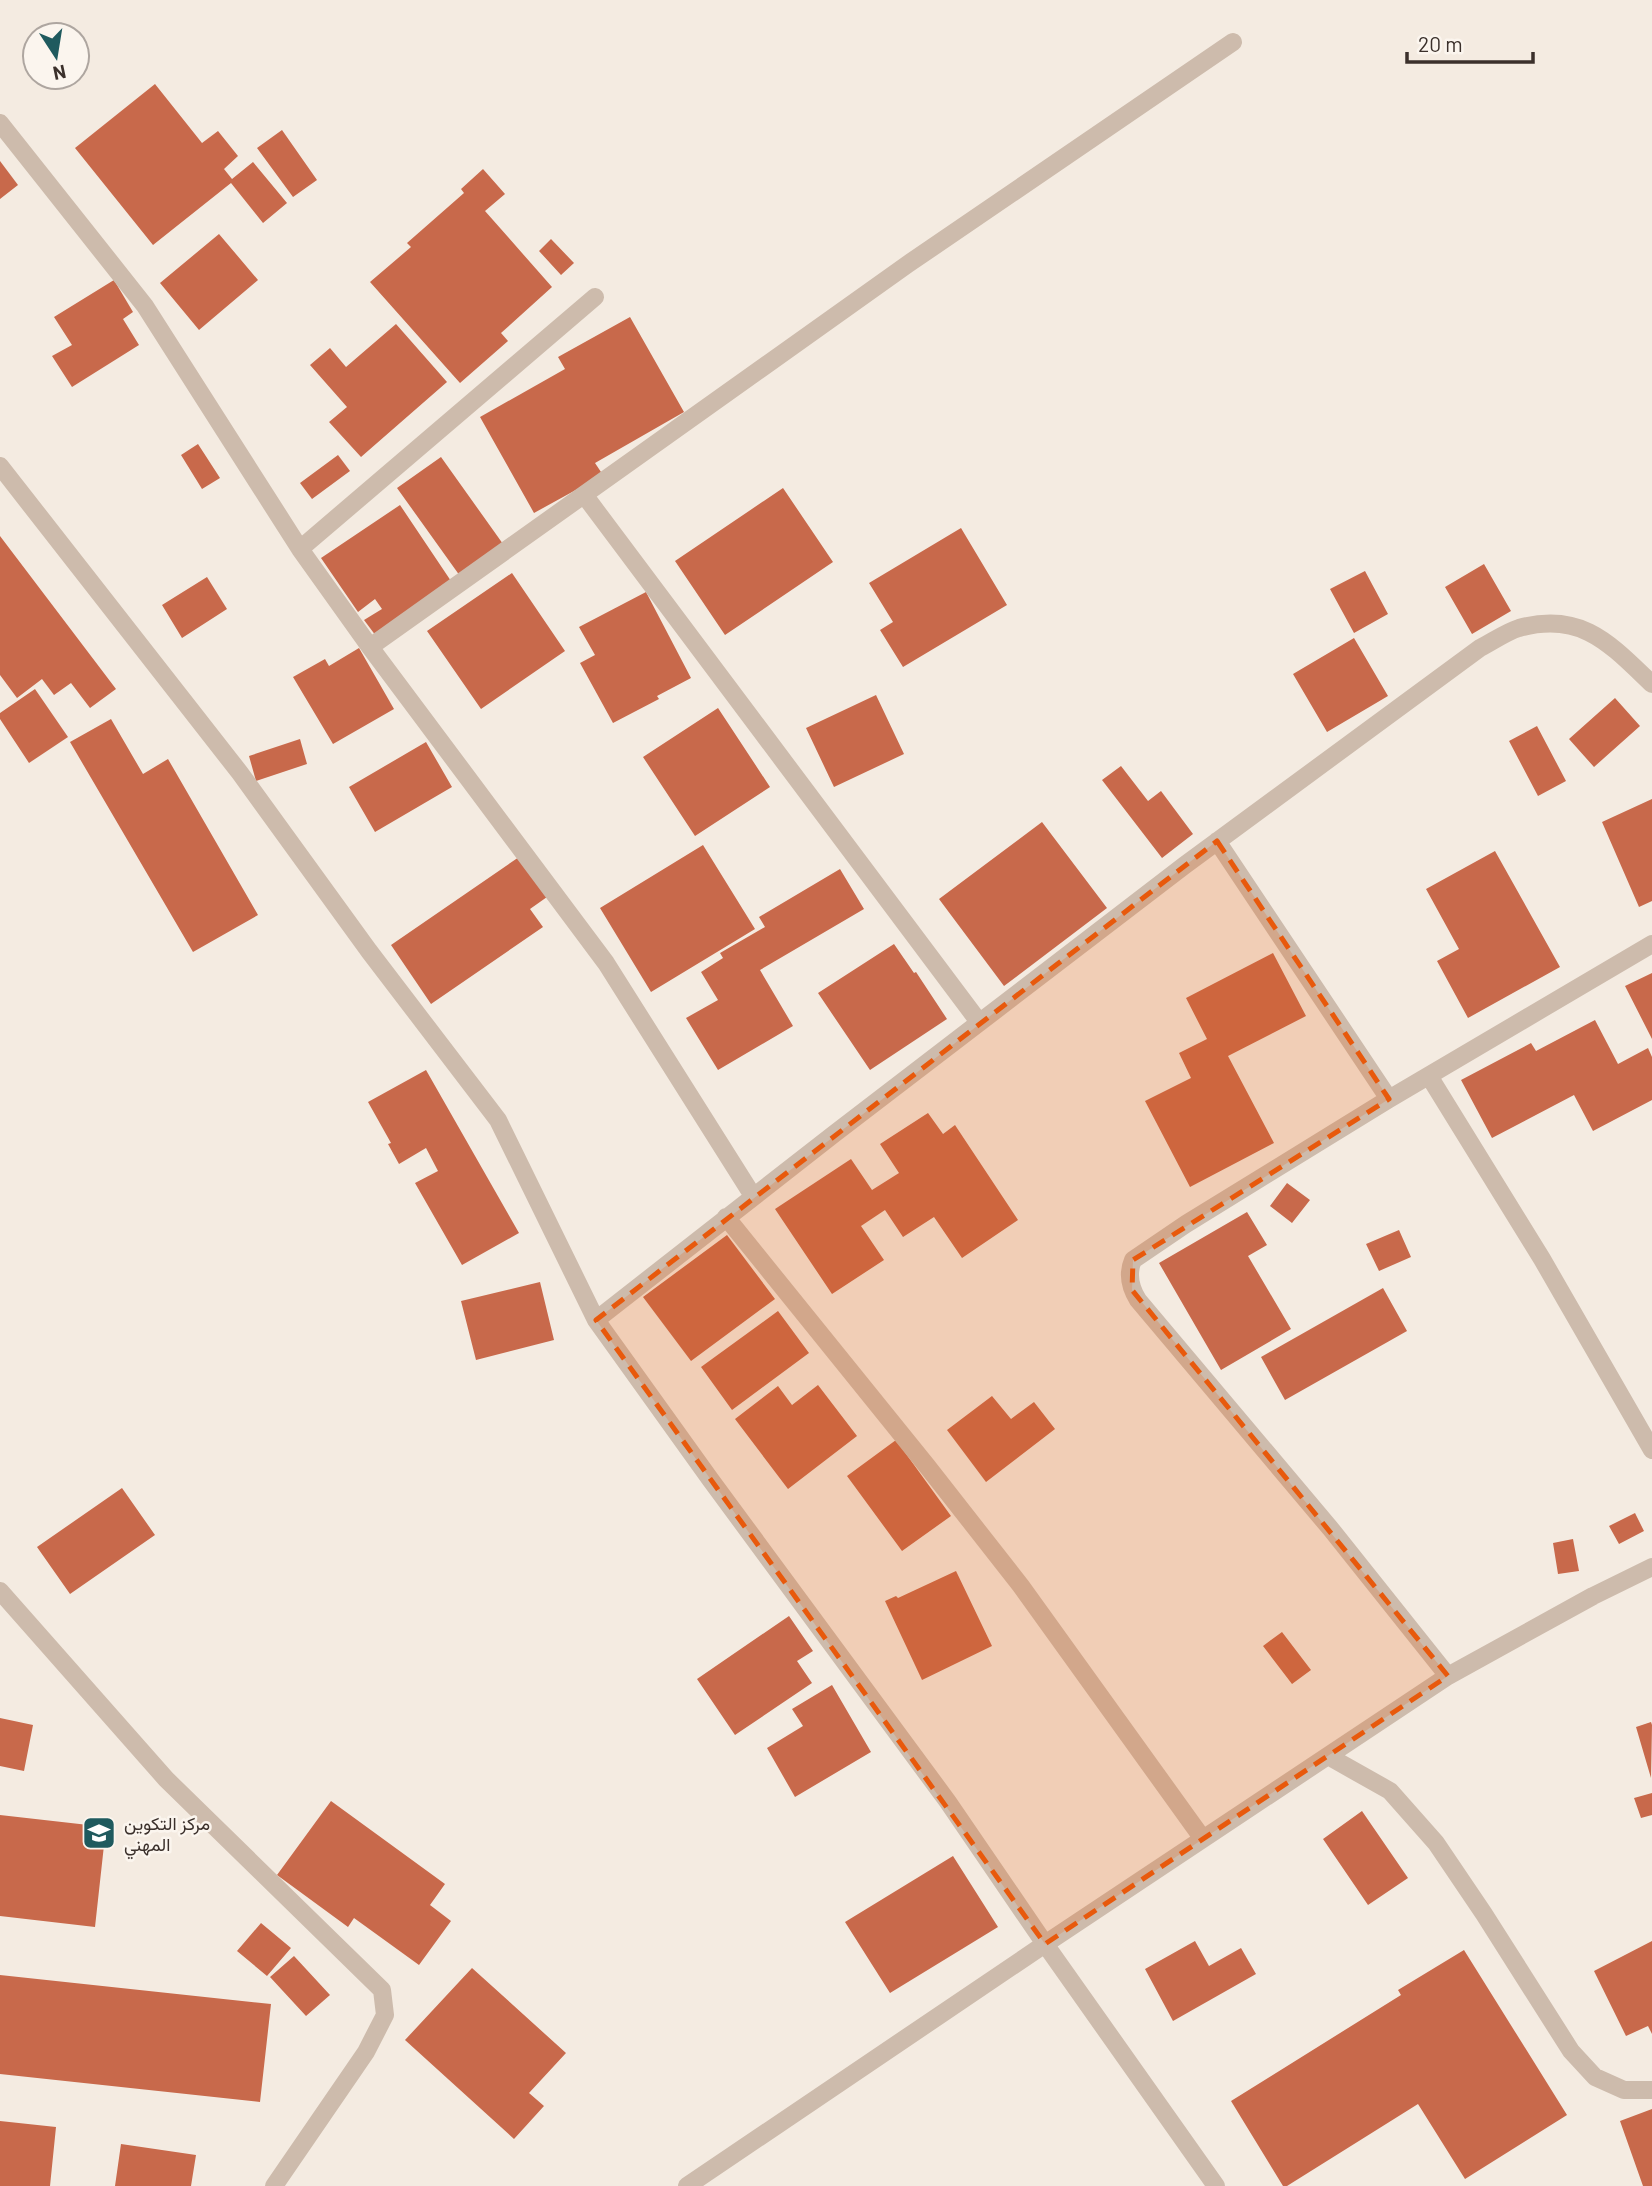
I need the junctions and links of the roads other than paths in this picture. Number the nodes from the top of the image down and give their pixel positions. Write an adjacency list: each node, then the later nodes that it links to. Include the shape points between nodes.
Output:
1 (1233, 42): 5 (street, via 908,264)
2 (0, 123): 6 (street, via 145,306)
3 (595, 297): 6 (street)
4 (0, 466): 16 (street, via 240,774 498,1120)
5 (585, 496): 7 (street); 11 (street)
6 (300, 549): 7 (street)
7 (370, 647): 14 (street, via 606,963)
8 (1652, 684): 9 (street, via 1593,633 1568,624 1517,629 1480,648)
9 (1217, 841): 11 (street); 13 (street)
10 (1652, 944): 12 (street)
11 (979, 1022): 14 (street)
12 (1429, 1076): 13 (street); 17 (street)
13 (1389, 1099): 20 (street, via 1153,1245 1133,1260 1129,1279 1138,1300)
14 (753, 1196): 15 (street)
15 (726, 1217): 16 (street); 22 (street, via 1013,1575)
16 (596, 1320): 23 (street, via 940,1791)
17 (1652, 1450)
18 (1652, 1567): 20 (street)
19 (0, 1591): 25 (street, via 166,1779 383,1990 386,2015 366,2052)
20 (1448, 1676): 21 (street)
21 (1328, 1756): 22 (street); 24 (street, via 1390,1791 1436,1843 1571,2051 1595,2077 1624,2090)
22 (1203, 1839): 23 (street)
23 (1045, 1944): 26 (street); 27 (street)
24 (1652, 2090)
25 (274, 2186)
26 (687, 2186)
27 (1216, 2186)

